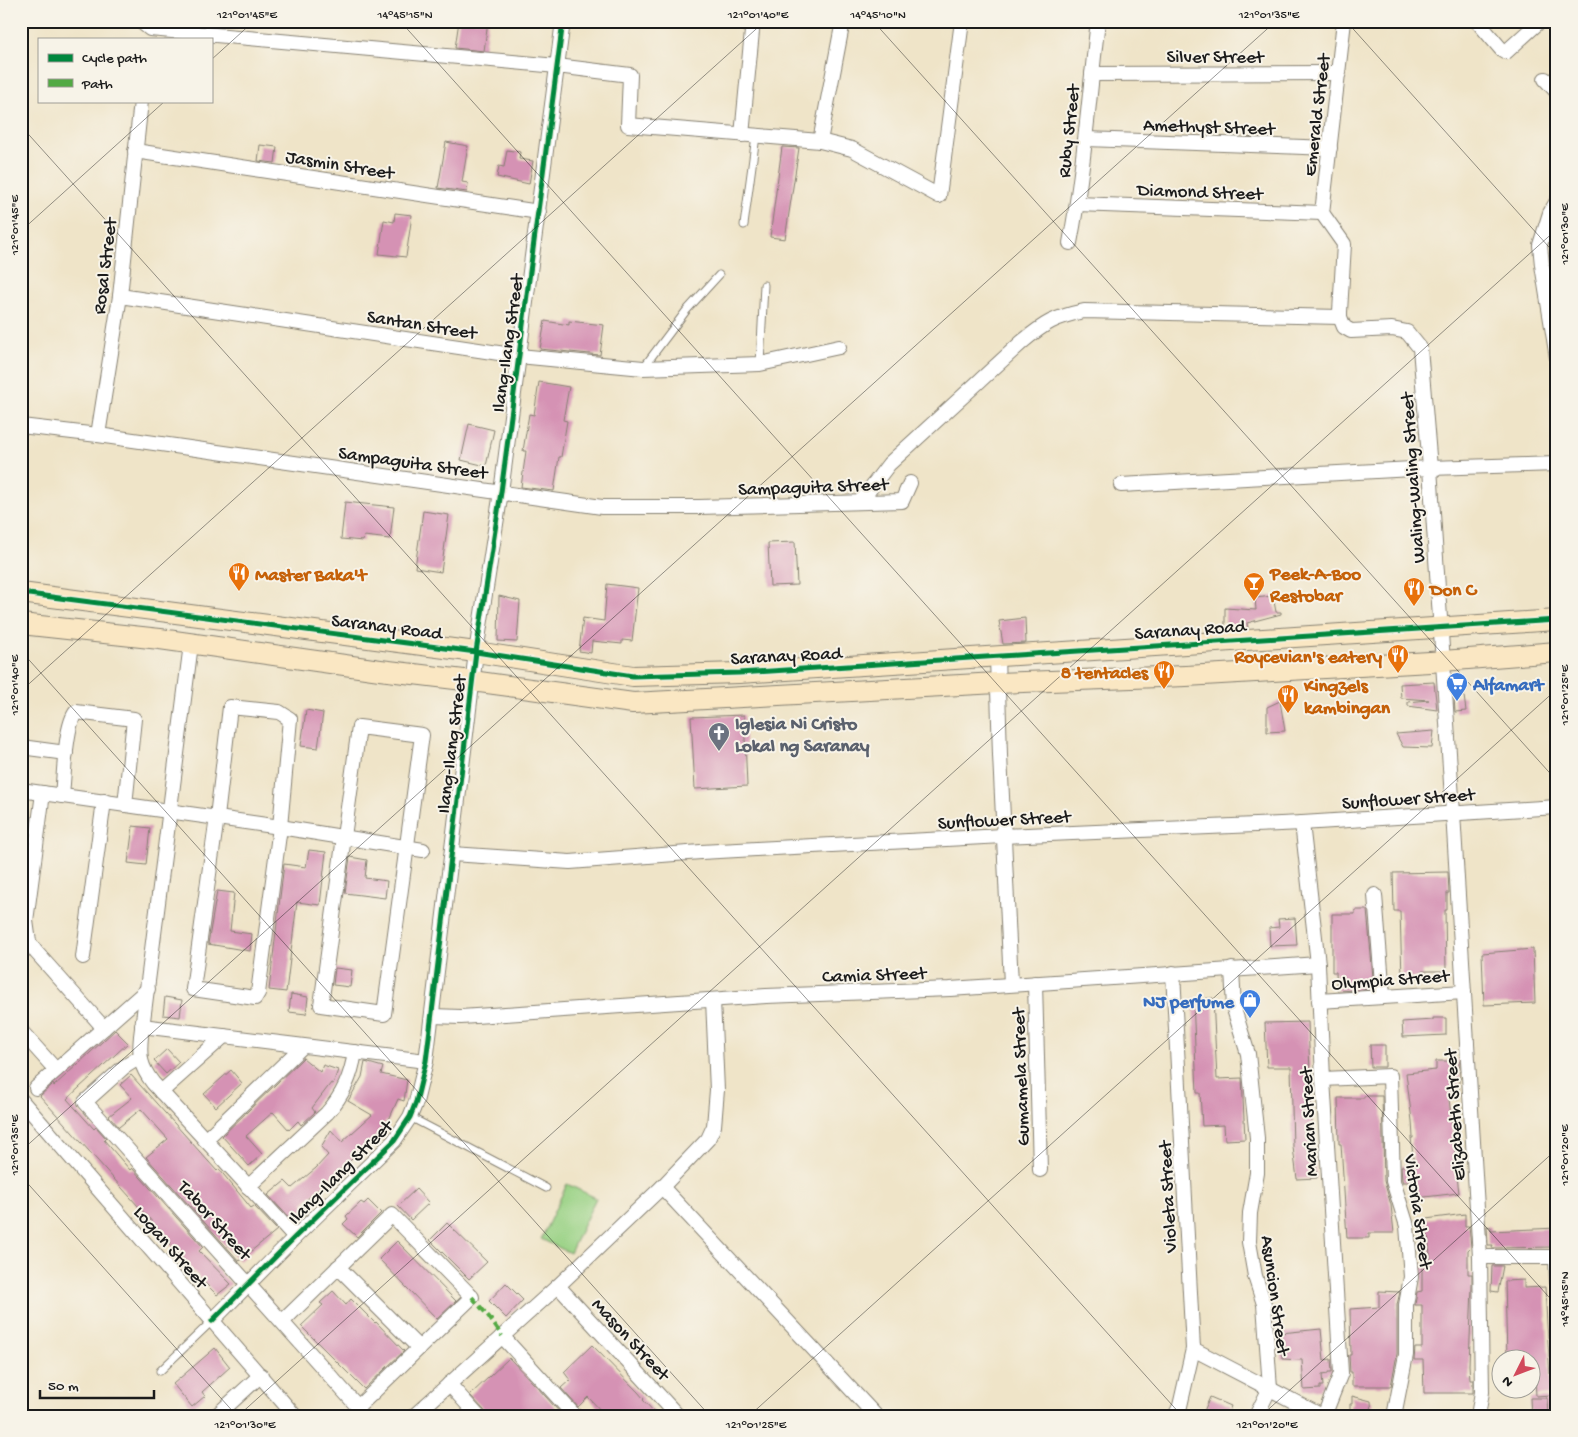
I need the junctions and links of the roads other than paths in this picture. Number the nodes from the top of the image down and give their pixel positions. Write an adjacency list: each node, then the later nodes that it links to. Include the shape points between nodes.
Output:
1 (563, 21): 10 (street, Ilang-Ilang Street)
2 (753, 21): 16 (street)
3 (843, 21): 18 (street)
4 (962, 21): 18 (street, via 939,196 852,149)
5 (1098, 21): 12 (street, Ruby Street)
6 (1344, 21): 11 (street, Emerald Street)
7 (1478, 21): 8 (street, via 1506,52)
8 (1540, 21)
9 (146, 30): 10 (street)
10 (557, 66): 16 (street, via 630,75 628,124); 23 (street, Ilang-Ilang Street)
11 (1339, 73): 12 (street, Silver Street); 19 (street, Emerald Street)
12 (1092, 74): 17 (street, Ruby Street)
13 (1545, 79): 14 (street)
14 (1557, 92)
15 (141, 102): 20 (street, Rosal Street)
16 (749, 135): 18 (street); 25 (lane)
17 (1086, 139): 19 (street, Amethyst Street); 22 (street, Ruby Street)
18 (820, 141)
19 (1330, 148): 24 (street, Emerald Street)
20 (135, 151): 23 (street, Jasmin Street); 29 (street, Rosal Street)
21 (1557, 201): 33 (street, via 1540,245)
22 (1077, 204): 24 (street, Diamond Street); 26 (street, Ruby Street)
23 (538, 212): 32 (street, Ilang-Ilang Street)
24 (1322, 213): 30 (street, via 1344,244)
25 (744, 225)
26 (1070, 243)
27 (719, 275): 35 (lane, via 686,311)
28 (764, 285): 34 (lane)
29 (120, 296): 32 (street, Santan Street); 37 (street, Rosal Street)
30 (1340, 317): 39 (street, Waling-Waling Street, via 1344,327 1350,331 1392,329 1406,332 1420,348); 43 (street, via 1084,311 1062,316 1043,325 1022,342 889,464)
31 (839, 347): 34 (street, Santan Street)
32 (519, 356): 35 (street, Santan Street); 42 (street, Ilang-Ilang Street)
33 (1557, 358)
34 (760, 364): 35 (street, Santan Street)
35 (643, 368)
36 (21, 426): 37 (street, Sampaguita Street)
37 (98, 435): 42 (street, Sampaguita Street)
38 (1557, 464): 39 (street)
39 (1430, 468): 41 (street); 47 (street, Waling-Waling Street)
40 (910, 483): 43 (street, Sampaguita Street, via 902,501)
41 (1121, 485)
42 (501, 492): 43 (street, Sampaguita Street, via 602,508); 49 (street, Ilang-Ilang Street)
43 (860, 502)
44 (21, 592): 49 (street, Saranay Road)
45 (1557, 620): 47 (street, Saranay Road)
46 (21, 624): 48 (street)
47 (1440, 628): 51 (street, Saranay Road); 52 (street, Waling-Waling Street)
48 (191, 644): 53 (street); 63 (street)
49 (476, 652): 51 (street, Saranay Road, via 633,676 739,673); 53 (street, Ilang-Ilang Street)
50 (1557, 652): 52 (street)
51 (997, 656): 54 (street)
52 (1443, 662): 54 (street); 64 (street, Waling-Waling Street)
53 (472, 681): 54 (street, via 632,703); 72 (street, Ilang-Ilang Street)
54 (997, 683): 68 (street)
55 (21, 747): 56 (street)
56 (66, 753): 59 (street); 61 (street, via 69,730 76,712 134,718)
57 (21, 790): 58 (street)
58 (43, 793): 59 (street); 87 (street, via 26,911 27,932 36,952)
59 (62, 796): 60 (street)
60 (104, 801): 61 (street); 74 (street)
61 (125, 805): 63 (street)
62 (1557, 807): 64 (street, Sunflower Street)
63 (169, 811): 65 (street); 80 (street)
64 (1453, 813): 66 (street, Sunflower Street); 81 (street, Elizabeth Street)
65 (217, 817): 67 (street); 67 (street, via 230,706 279,712 290,720); 67 (street, via 192,989 255,998 258,993)
66 (1302, 824): 68 (street, Sunflower Street); 75 (street, Marian Street)
67 (280, 827): 69 (street)
68 (1004, 836): 72 (street, Sunflower Street, via 570,862); 79 (street)
69 (344, 837): 70 (street); 70 (street, via 359,727 422,735); 70 (street, via 321,1005 384,1014)
70 (407, 847): 71 (street)
71 (423, 850)
72 (452, 854): 85 (street, Ilang-Ilang Street)
73 (1375, 895): 82 (street)
74 (83, 957)
75 (1318, 964): 76 (street, Camia Street); 84 (street, Marian Street)
76 (1232, 969): 77 (street, Camia Street); 120 (street, Asuncion Street, via 1234,1008 1248,1054 1257,1138 1257,1173 1249,1242 1264,1304)
77 (1173, 973): 78 (street, Camia Street); 116 (street, Violeta Street)
78 (1035, 983): 79 (street, Camia Street); 101 (street, Gumamela Street)
79 (1012, 984): 83 (street, Camia Street)
80 (148, 989): 86 (street); 87 (street)
81 (1464, 992): 82 (street, Olympia Street); 106 (street, Elizabeth Street)
82 (1383, 996): 84 (street, Olympia Street)
83 (713, 1000): 85 (street, Camia Street, via 461,1017); 104 (street, via 717,1090 714,1126 704,1144)
84 (1319, 1001): 95 (street, Marian Street)
85 (432, 1016): 93 (street, Ilang-Ilang Street)
86 (142, 1026): 89 (street); 92 (street)
87 (104, 1028): 94 (street)
88 (21, 1031): 94 (street)
89 (224, 1036): 90 (street); 97 (street)
90 (303, 1046): 91 (street); 100 (street)
91 (355, 1052): 93 (street); 102 (street, via 349,1079 336,1103)
92 (140, 1058): 97 (street, via 146,1074); 110 (street, Tabor Street, via 124,1066 85,1102)
93 (426, 1061): 99 (street, Ilang-Ilang Street)
94 (56, 1070): 96 (street)
95 (1323, 1080): 130 (street, Marian Street, via 1341,1373); 131 (street, Victoria Street, via 1390,1076 1393,1181 1407,1226 1412,1277 1406,1305 1406,1355)
96 (36, 1088)
97 (161, 1092): 100 (street)
98 (21, 1100): 112 (street, Logan Street)
99 (410, 1117): 103 (lane); 105 (street, Ilang-Ilang Street, via 383,1153)
100 (205, 1140): 102 (street)
101 (1040, 1170)
102 (248, 1187): 105 (street)
103 (546, 1188)
104 (662, 1188): 111 (street); 127 (street)
105 (295, 1237): 110 (street, Ilang-Ilang Street)
106 (1480, 1257): 107 (street); 132 (street, Elizabeth Street, via 1482,1392)
107 (1556, 1257): 109 (street)
108 (338, 1267): 113 (street); 115 (street); 115 (street, via 392,1215 472,1297)
109 (1557, 1282)
110 (249, 1284): 112 (street, Ilang-Ilang Street); 113 (street, Tabor Street)
111 (558, 1286): 114 (street); 126 (street, Mason Street)
112 (212, 1321): 117 (lane); 118 (street, Logan Street)
113 (282, 1322): 115 (street, Tabor Street, via 358,1407)
114 (502, 1336): 119 (street); 125 (street)
115 (419, 1348)
116 (1193, 1349): 120 (street); 128 (street, Violeta Street)
117 (160, 1371)
118 (261, 1375): 121 (street); 122 (street, Logan Street)
119 (448, 1384): 123 (street); 124 (street)
120 (1270, 1388): 129 (street); 130 (street)
121 (216, 1416)
122 (295, 1416)
123 (414, 1416)
124 (478, 1416)
125 (575, 1416)
126 (678, 1416)
127 (876, 1416)
128 (1175, 1416)
129 (1256, 1416)
130 (1323, 1416)
131 (1394, 1416)
132 (1478, 1416)

